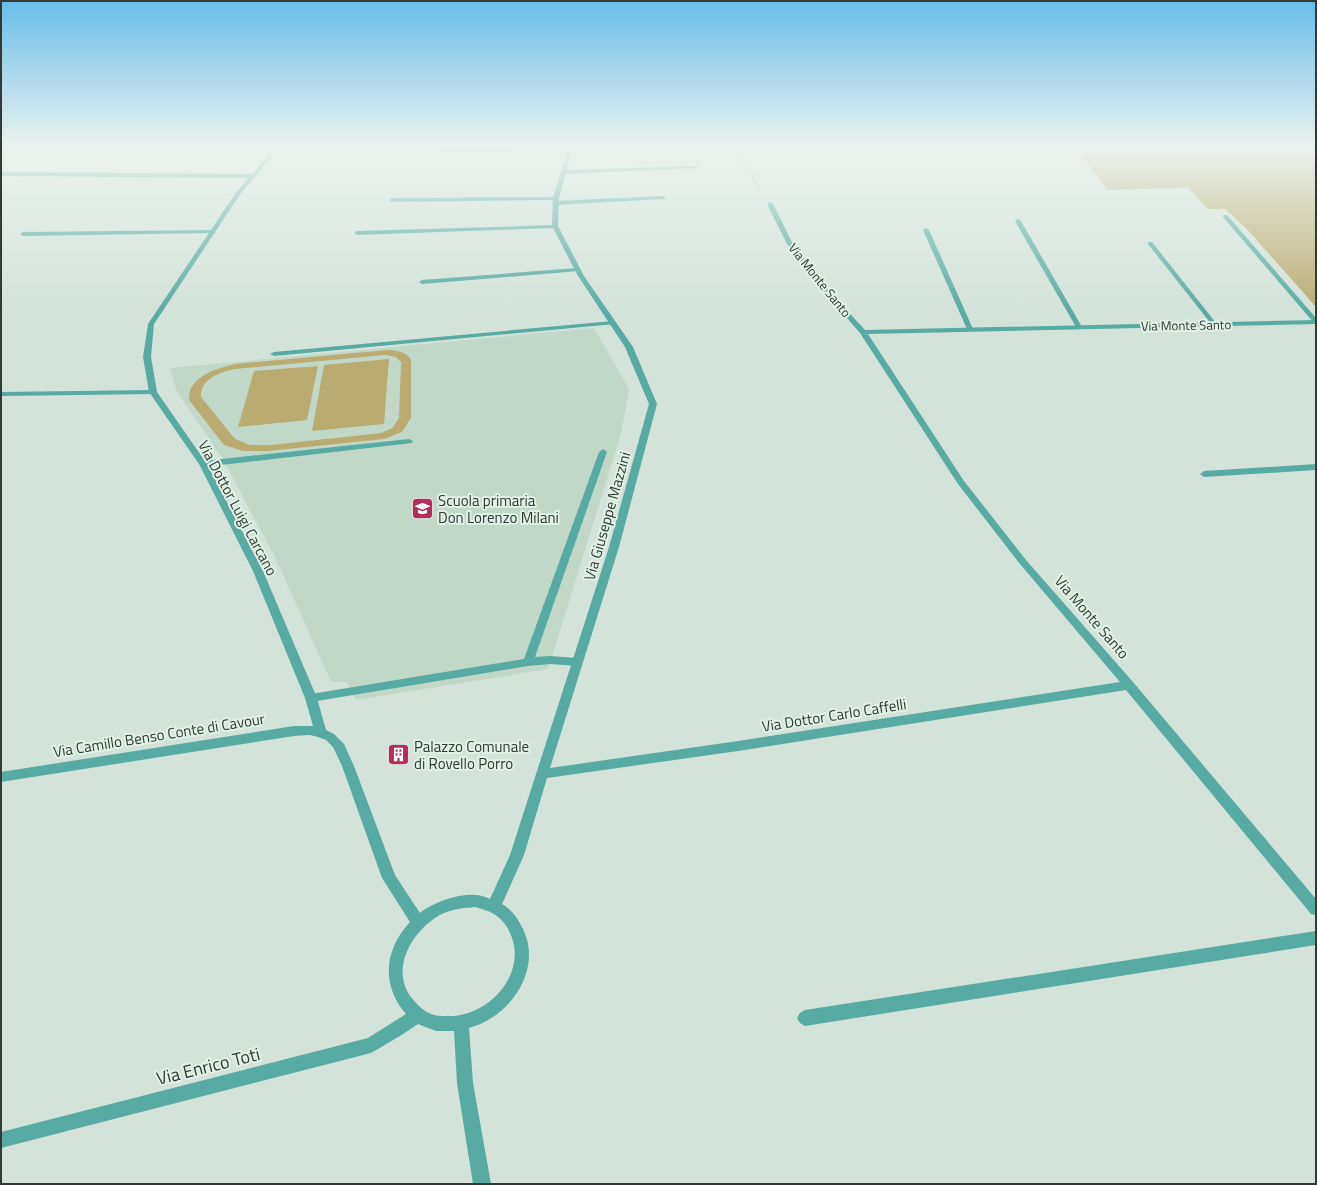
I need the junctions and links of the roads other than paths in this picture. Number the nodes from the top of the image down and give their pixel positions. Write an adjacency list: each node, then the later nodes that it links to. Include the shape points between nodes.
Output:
1 (233, 201): 8 (street, Via Dottor Luigi Carcano)
2 (555, 201): 6 (street, Via Giuseppe Mazzini)
3 (770, 204): 19 (street, Via Monte Santo, via 790,244 821,285)
4 (1225, 216): 14 (street)
5 (1018, 221): 17 (street)
6 (555, 226): 9 (street); 12 (street, Via Giuseppe Mazzini)
7 (926, 230): 18 (street)
8 (213, 232): 10 (street); 21 (street, Via Dottor Luigi Carcano, via 151,324 147,357)
9 (357, 233)
10 (23, 234)
11 (1150, 243): 16 (street)
12 (577, 270): 13 (street); 15 (street, Via Giuseppe Mazzini)
13 (422, 282)
14 (1316, 322): 16 (street, Via Monte Santo)
15 (613, 323): 20 (street); 29 (street, Via Giuseppe Mazzini, via 629,347 653,404 614,547)
16 (1214, 324): 17 (street, Via Monte Santo)
17 (1078, 327): 18 (street, Via Monte Santo)
18 (970, 329): 19 (street, Via Monte Santo)
19 (863, 332): 30 (street, Via Monte Santo, via 962,482 1023,562)
20 (274, 354)
21 (153, 392): 22 (street); 25 (street, Via Dottor Luigi Carcano)
22 (1, 394)
23 (408, 441): 25 (street)
24 (603, 452): 28 (street)
25 (203, 464): 31 (street, Via Dottor Luigi Carcano, via 258,571)
26 (1316, 467): 27 (street)
27 (1204, 474)
28 (528, 662): 29 (street); 31 (street)
29 (577, 662): 33 (street, Via Giuseppe Mazzini)
30 (1129, 685): 33 (street, Via Dottor Carlo Caffelli); 36 (street, Via Monte Santo)
31 (311, 698): 32 (street, Via Dottor Luigi Carcano)
32 (321, 733): 34 (street, Via Camillo Benso Conte di Cavour, via 294,730); 37 (street, via 338,744 389,878)
33 (543, 774): 35 (street, Via Giuseppe Mazzini, via 518,855)
34 (1, 777)
35 (494, 906): 37 (street, via 475,902 455,903 435,910); 41 (street, via 508,916 518,930 523,948 521,968 514,986 500,1003 482,1016)
36 (1316, 909)
37 (418, 924): 39 (street, via 404,940 397,961 396,981 403,1000)
38 (1316, 938): 40 (street)
39 (417, 1015): 41 (street, via 445,1024); 42 (street, Via Enrico Toti, via 371,1045)
40 (805, 1018)
41 (461, 1023): 43 (street, via 465,1083)
42 (1, 1140)
43 (482, 1184)

